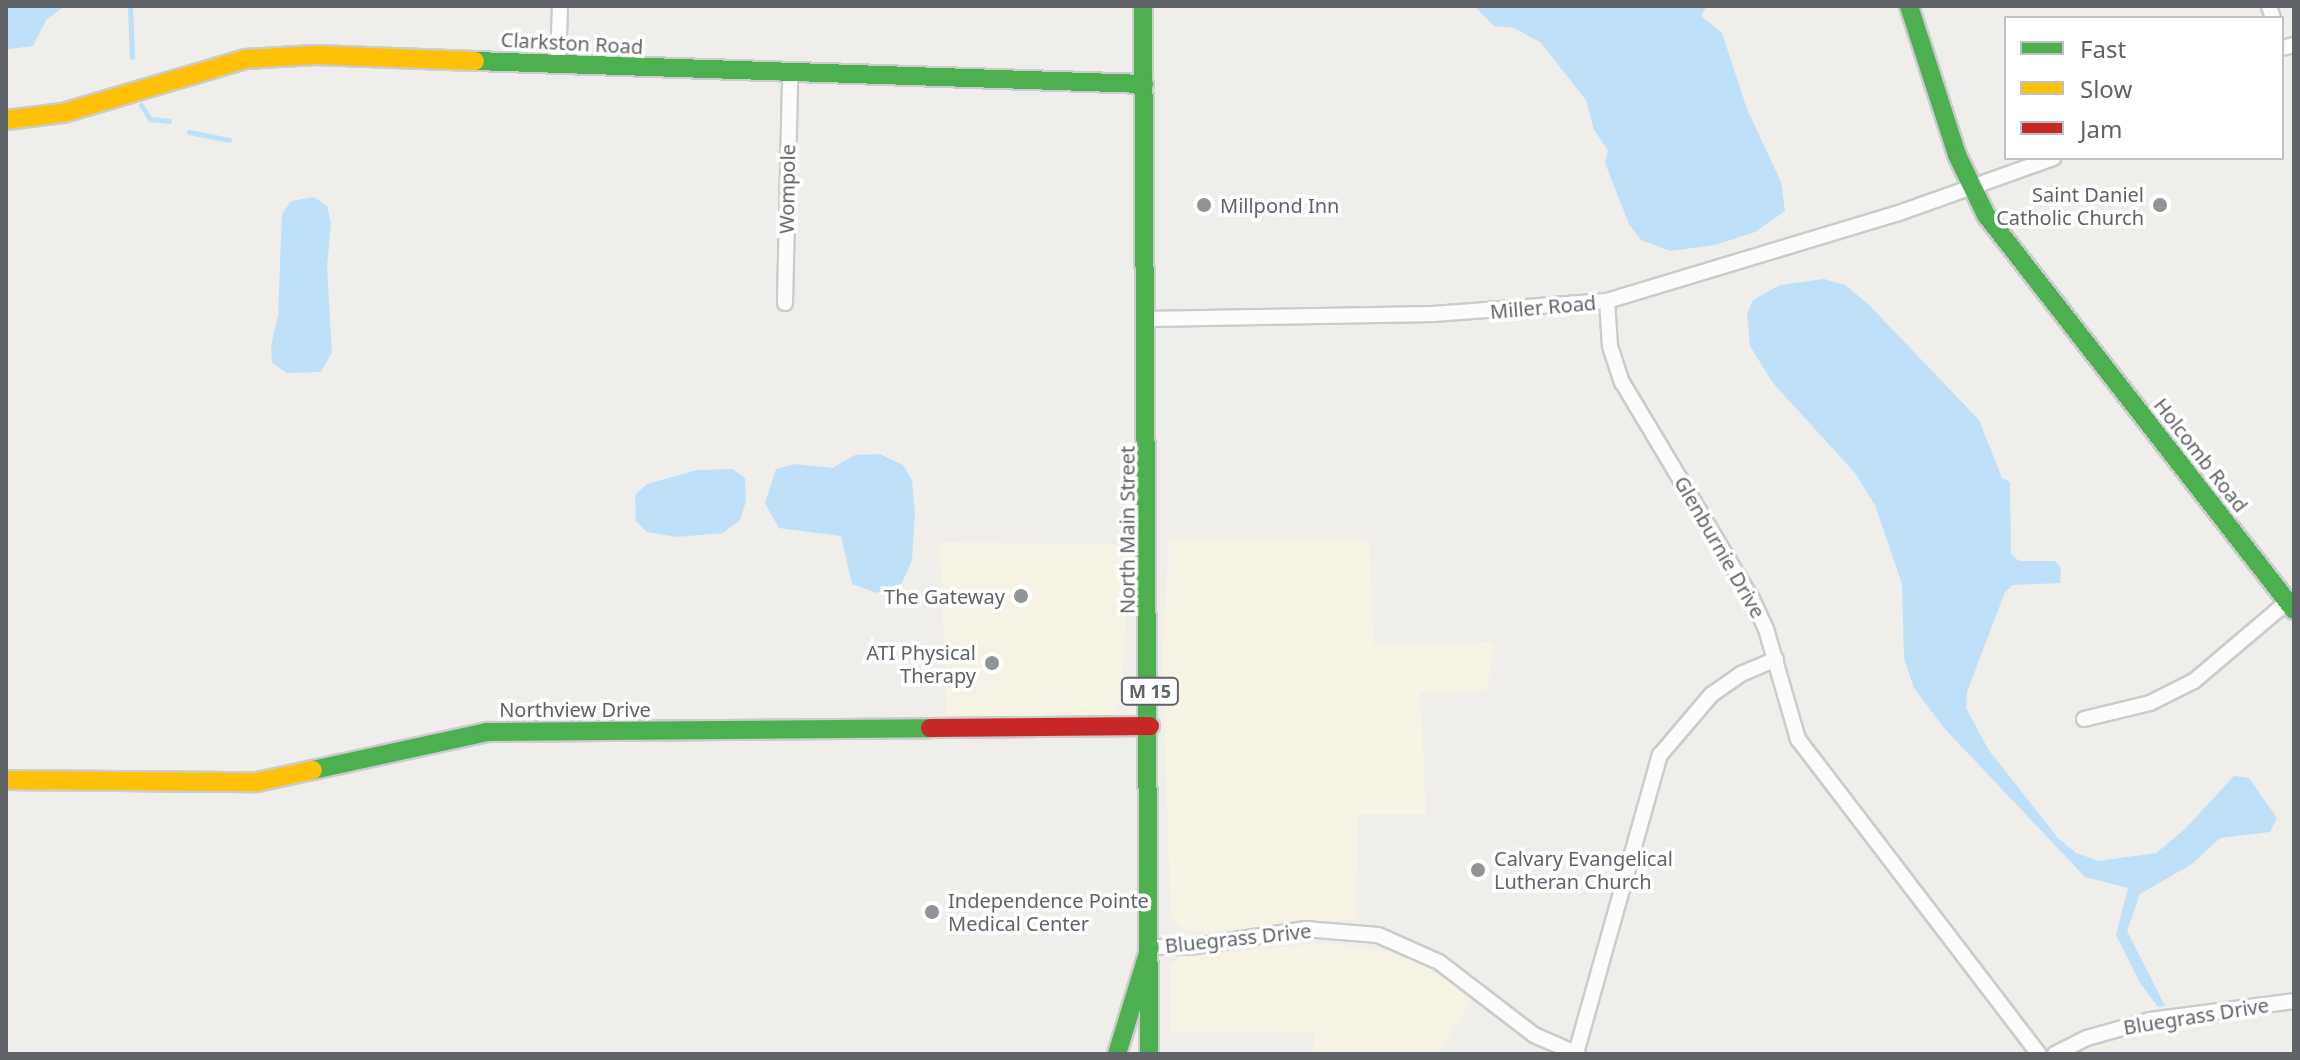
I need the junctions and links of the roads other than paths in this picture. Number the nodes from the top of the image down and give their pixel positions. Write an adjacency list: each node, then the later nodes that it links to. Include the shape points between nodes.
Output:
1 (560, 6): 4 (street)
2 (1143, 6): 6 (main road, North Main Street / M 15)
3 (1909, 6): 9 (main road, Holcomb Road)
4 (558, 63): 5 (main road, Clarkston Road); 7 (main road, Clarkston Road, via 261,57 63,113)
5 (790, 75): 6 (main road, Clarkston Road); 11 (street, Wompole)
6 (1144, 84): 12 (main road, North Main Street / M 15)
7 (6, 120)
8 (2047, 160): 9 (street, Miller Road)
9 (1970, 187): 10 (street, Miller Road); 13 (main road, Holcomb Road, via 2023,268)
10 (1607, 301): 12 (street, Miller Road, via 1433,314); 14 (street, Glenburnie Drive, via 1610,346 1622,382 1752,599)
11 (785, 303)
12 (1147, 319): 16 (main road, North Main Street / M 15)
13 (2291, 606): 15 (street, via 2194,681 2150,703)
14 (1776, 659): 22 (street, via 1711,695 1660,755); 23 (street, Glenburnie Drive, via 1798,739)
15 (2084, 719)
16 (1150, 726): 17 (main road, Northview Drive, via 487,732 442,737 329,770 257,782); 18 (main road, North Main Street / M 15)
17 (6, 780)
18 (1150, 947): 20 (main road); 21 (main road, North Main Street / M 15); 22 (street, Bluegrass Drive, via 1189,947 1305,929 1378,935 1439,962 1534,1035)
19 (2294, 1001): 24 (street, Bluegrass Drive, via 2116,1028)
20 (1117, 1054)
21 (1149, 1054)
22 (1577, 1054)
23 (2039, 1054)
24 (2055, 1054)

